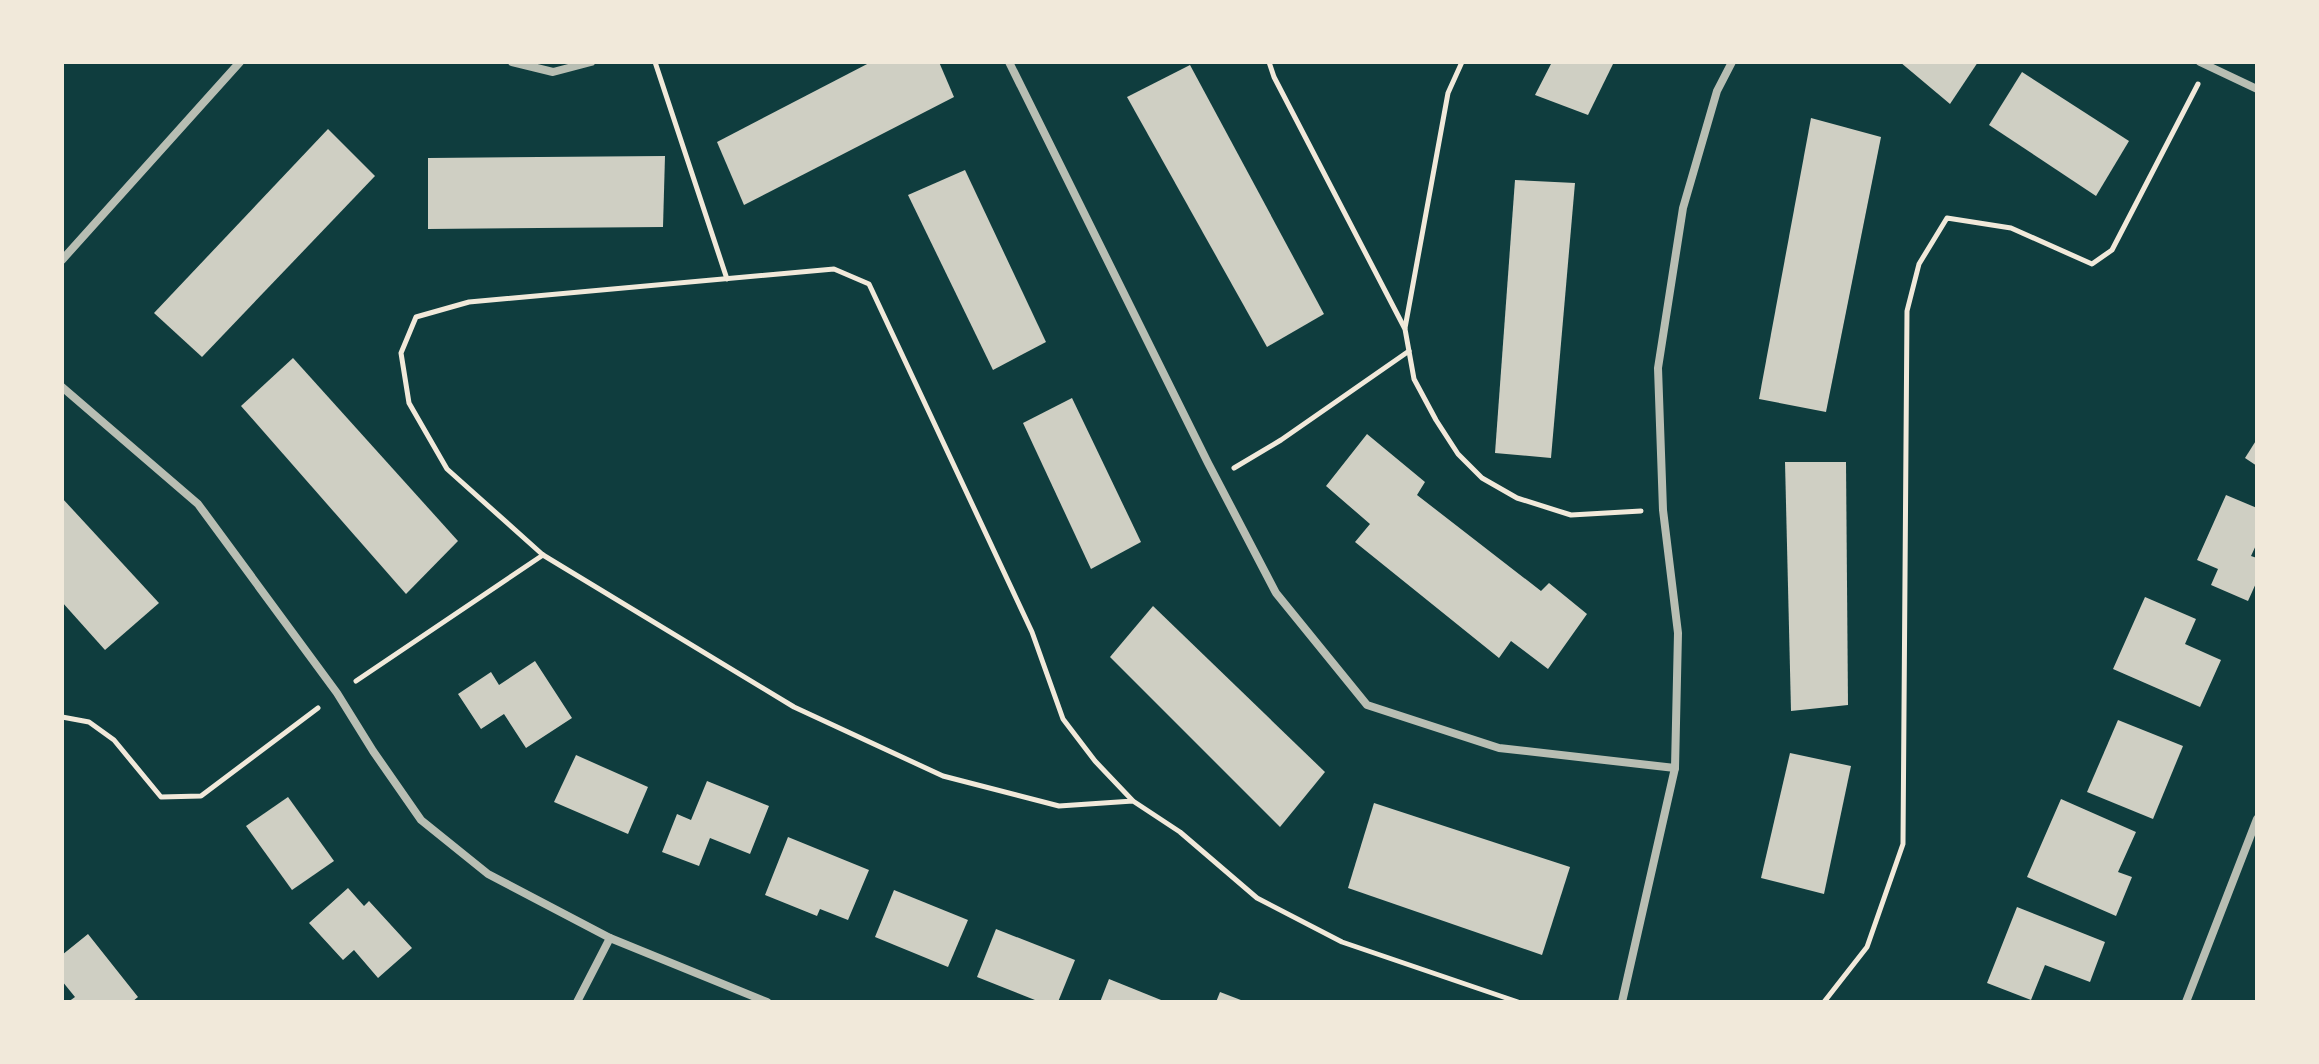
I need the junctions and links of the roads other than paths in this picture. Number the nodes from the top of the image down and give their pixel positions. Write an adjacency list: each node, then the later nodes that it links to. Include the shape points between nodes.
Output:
1 (240, 62): 8 (street)
2 (512, 62): 3 (street, via 553,72)
3 (591, 62)
4 (1009, 62): 10 (street, via 1276,593 1367,705 1499,748)
5 (1732, 62): 10 (street, via 1717,91 1683,208 1658,368 1663,510 1678,633)
6 (2204, 64): 7 (street)
7 (2257, 89)
8 (62, 260)
9 (62, 387): 12 (street, via 198,504 337,693 421,820 488,874)
10 (1675, 768): 15 (street)
11 (2257, 819): 16 (street)
12 (610, 938): 13 (street); 14 (street)
13 (577, 1002)
14 (767, 1002)
15 (1622, 1002)
16 (2187, 1002)

